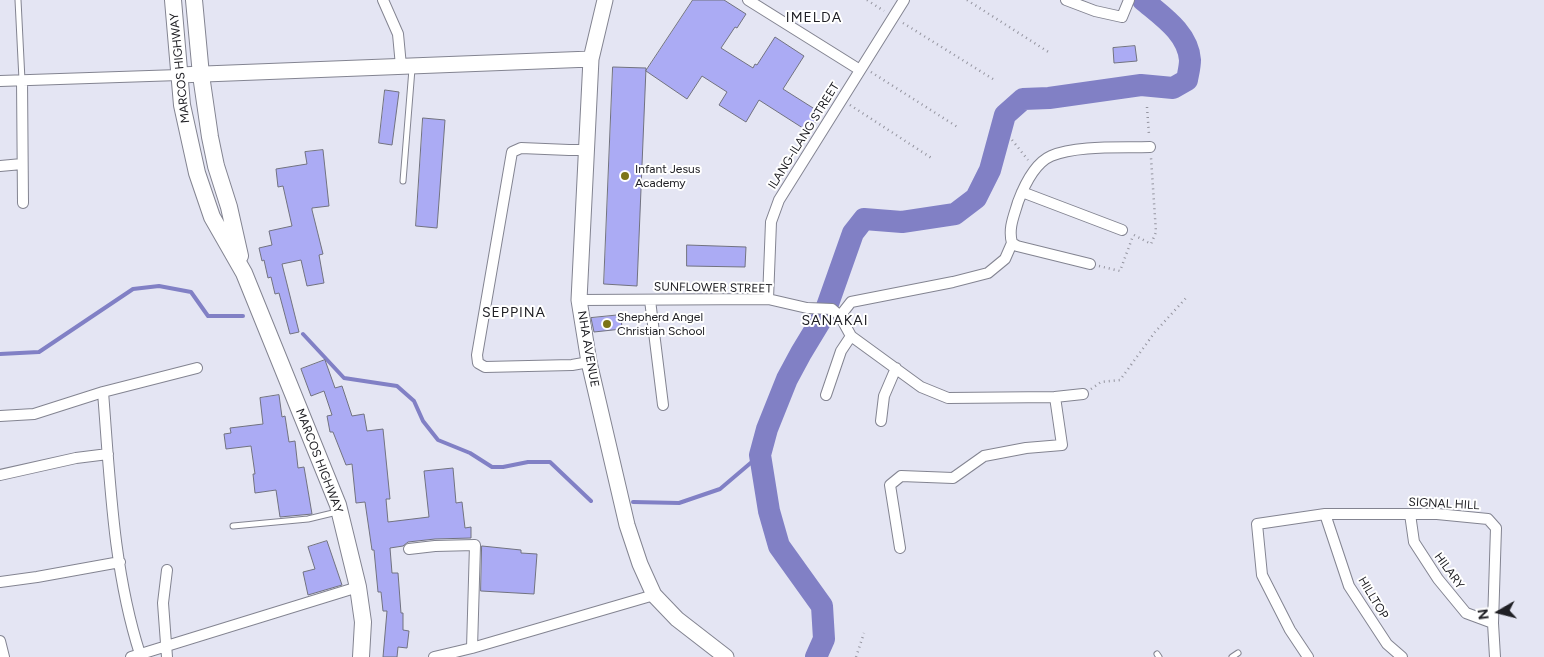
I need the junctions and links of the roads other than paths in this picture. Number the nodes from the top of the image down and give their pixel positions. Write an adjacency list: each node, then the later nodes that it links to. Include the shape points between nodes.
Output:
1 (18, 0): 15 (lane)
2 (173, 0): 13 (main road, MARCOS HIGHWAY)
3 (194, 0): 14 (main road, MARCOS HIGHWAY)
4 (384, 0): 11 (street, via 398,34)
5 (605, 0): 10 (street, NHA AVENUE)
6 (748, 0): 12 (street)
7 (904, 0): 12 (street, ILANG-ILANG STREET)
8 (1066, 0): 9 (street, via 1122,17)
9 (1127, 2)
10 (591, 59): 11 (street); 18 (street, NHA AVENUE)
11 (406, 66): 14 (street); 21 (lane, via 411,88)
12 (861, 68): 28 (street, ILANG-ILANG STREET, via 778,200 771,222)
13 (179, 75): 14 (street); 15 (street); 27 (main road, MARCOS HIGHWAY, via 185,124 203,193 212,217)
14 (201, 75): 27 (main road, MARCOS HIGHWAY, via 216,166)
15 (22, 80): 16 (street); 19 (street)
16 (0, 81)
17 (1150, 147): 22 (street, via 1076,150 1051,156 1036,169)
18 (585, 150): 29 (street, NHA AVENUE); 33 (street, via 521,148 512,152 477,355 478,363 485,367)
19 (22, 164): 20 (street); 23 (street)
20 (0, 166)
21 (403, 181)
22 (1022, 192): 24 (street); 25 (street, via 1012,222)
23 (23, 203)
24 (1122, 230)
25 (1012, 243): 26 (street); 31 (street, via 1004,259 988,273 852,302)
26 (1090, 264)
27 (244, 273): 45 (main road, MARCOS HIGHWAY)
28 (768, 299): 30 (street, SUNFLOWER STREET); 31 (street, SUNFLOWER STREET)
29 (579, 300): 30 (street, SUNFLOWER STREET); 33 (street, NHA AVENUE)
30 (650, 300): 40 (street)
31 (836, 312): 32 (street)
32 (851, 336): 35 (street); 38 (street, via 841,351)
33 (589, 362): 55 (street, NHA AVENUE, via 627,525)
34 (197, 368): 36 (street)
35 (896, 368): 39 (street, via 921,387 948,398); 42 (street, via 884,396)
36 (103, 392): 41 (street, via 34,414); 43 (street)
37 (1083, 394): 39 (street)
38 (826, 395)
39 (1056, 397): 49 (street, via 1062,444 984,456 952,478 901,476 890,486)
40 (663, 405)
41 (0, 416)
42 (881, 421)
43 (108, 454): 44 (street); 51 (street)
44 (0, 475)
45 (339, 511): 48 (lane, via 308,518); 54 (main road, MARCOS HIGHWAY)
46 (1325, 514): 47 (street, SIGNAL HILL); 67 (street, SIGNAL HILL, via 1257,524 1262,575); 68 (street, HILLTOP, via 1349,586 1386,644)
47 (1410, 514): 56 (street, HILARY, via 1414,542 1438,579 1466,613); 56 (street, SIGNAL HILL, via 1488,519 1496,528)
48 (233, 526)
49 (900, 548)
50 (408, 549): 58 (street, via 476,545)
51 (120, 562): 53 (street); 61 (street)
52 (167, 570): 59 (street, via 163,603)
53 (0, 582)
54 (358, 587): 59 (street); 63 (main road, MARCOS HIGHWAY, via 363,622)
55 (654, 595): 58 (street); 65 (street, NHA AVENUE, via 677,619)
56 (1493, 623): 69 (street, SIGNAL HILL)
57 (0, 641): 62 (street)
58 (472, 648): 64 (street)
59 (167, 652): 61 (street)
60 (1238, 653): 66 (lane)
61 (136, 656)
62 (4, 657)
63 (362, 657)
64 (434, 657)
65 (726, 657)
66 (1232, 657)
67 (1308, 657)
68 (1402, 657)
69 (1495, 657)

